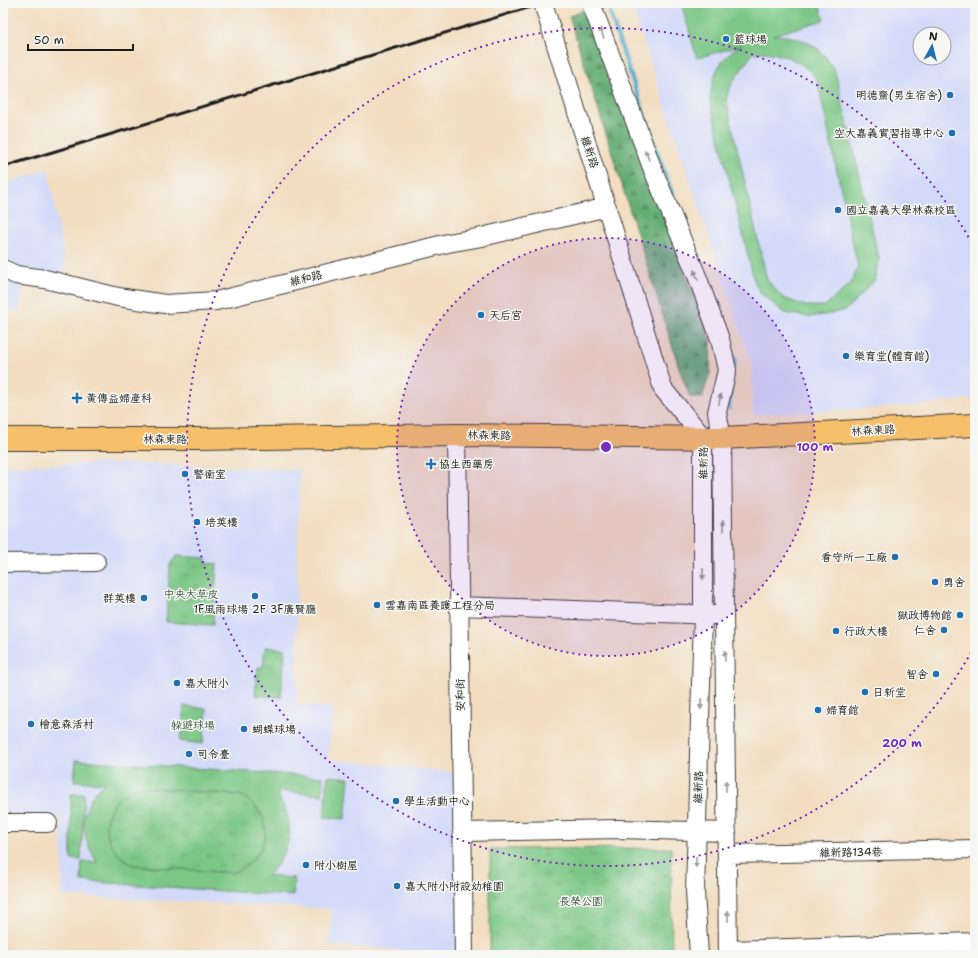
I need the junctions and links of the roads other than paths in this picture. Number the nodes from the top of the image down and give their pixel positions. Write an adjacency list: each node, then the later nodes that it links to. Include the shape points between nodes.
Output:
1 (543, 3): 3 (street, 維新路)
2 (591, 3): 7 (street, one-way to 2, via 727,370 720,339)
3 (607, 207): 4 (street, 維和路, via 448,243 216,301 165,304 118,298 45,279 16,275); 7 (street, 維新路, via 663,388)
4 (3, 269)
5 (975, 425): 7 (main road, 林森東路)
6 (457, 435): 7 (main road, 林森東路); 8 (main road, 林森東路); 11 (street, 安和街)
7 (712, 438): 12 (street, 維新路, one-way to 12); 13 (street, 維新路, one-way to 7)
8 (3, 440)
9 (3, 562): 10 (street)
10 (96, 562)
11 (459, 606): 12 (street); 17 (street, 安和街)
12 (704, 615): 13 (street); 16 (street, 維新路, one-way to 16)
13 (724, 616): 18 (street, 維新路, one-way to 13)
14 (3, 823): 15 (street)
15 (48, 823)
16 (697, 831): 17 (street, via 619,829); 18 (street); 25 (street, 維新路, one-way to 25, via 695,892)
17 (462, 832): 24 (street, 安和街)
18 (727, 832): 20 (street, 維新路)
19 (975, 850): 20 (street, 維新路134巷)
20 (727, 854): 23 (street, 維新路, one-way to 20)
21 (975, 942): 22 (street)
22 (955, 949): 23 (street)
23 (728, 952)
24 (464, 955)
25 (699, 955)

